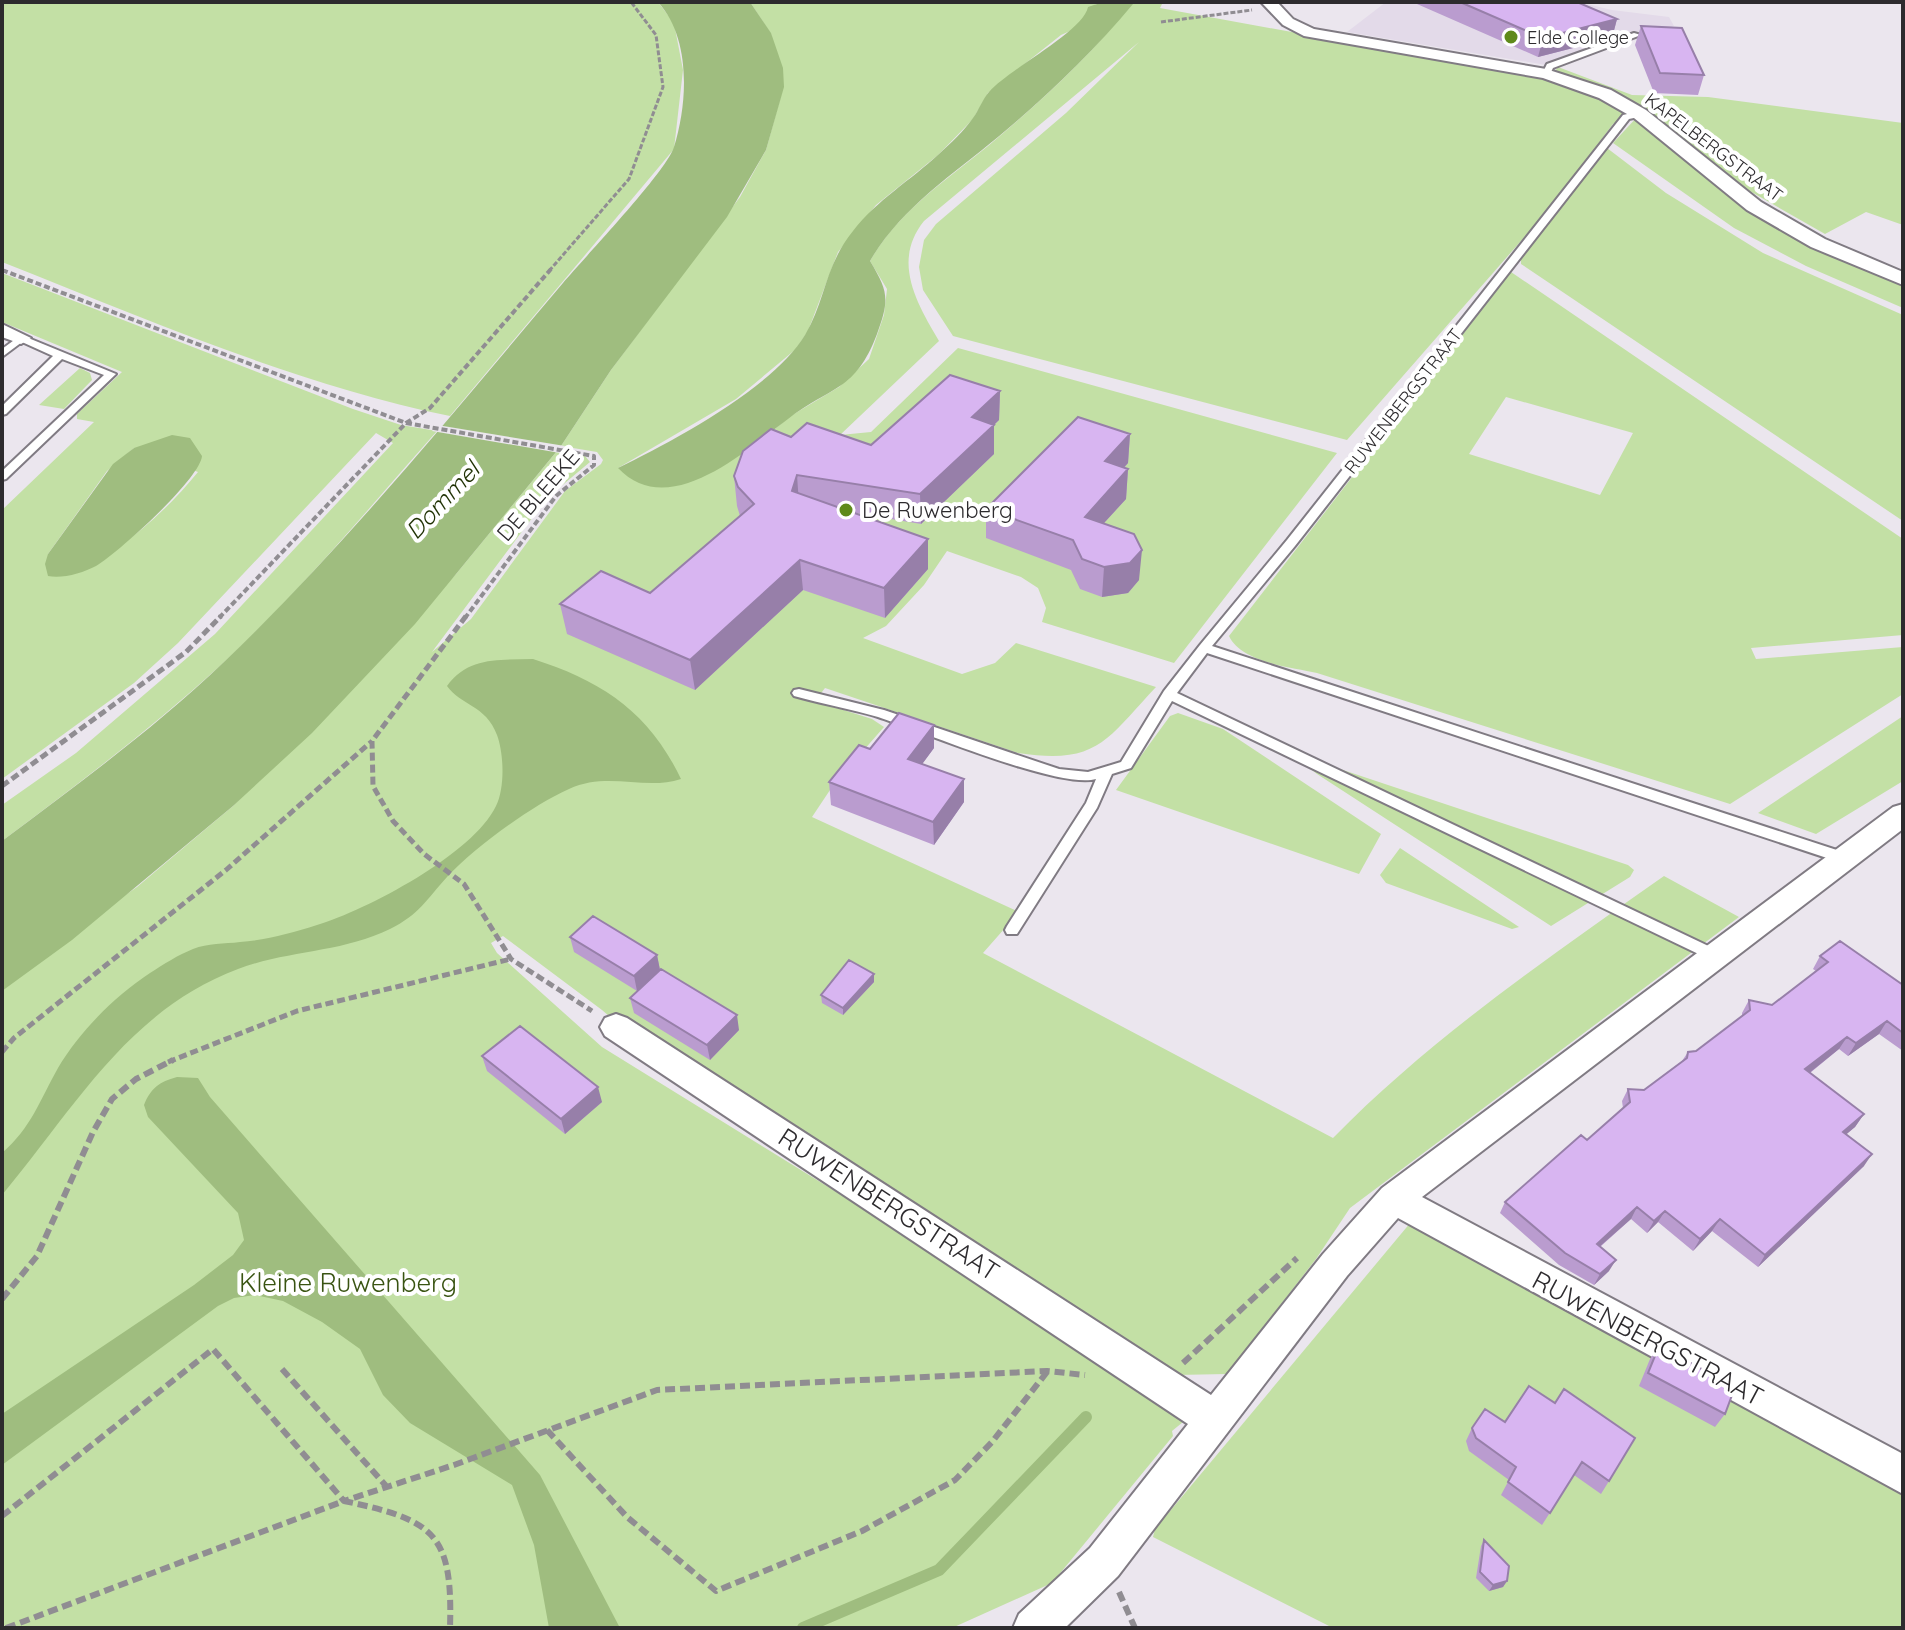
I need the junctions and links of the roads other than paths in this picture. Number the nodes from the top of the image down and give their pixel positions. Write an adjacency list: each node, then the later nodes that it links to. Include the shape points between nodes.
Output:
1 (1271, 5): 3 (street, KAPELBERGSTRAAT, via 1288,22 1334,39)
2 (1637, 35): 3 (lane, via 1550,66)
3 (1546, 74): 4 (street, KAPELBERGSTRAAT, via 1605,94)
4 (1640, 114): 5 (street, KAPELBERGSTRAAT, via 1754,206 1818,243); 11 (lane, RUWENBERGSTRAAT, via 1626,117)
5 (1903, 279)
6 (11, 334): 7 (lane); 8 (lane)
7 (2, 354)
8 (60, 355): 9 (lane); 10 (lane, via 111,374)
9 (2, 412)
10 (2, 477)
11 (1204, 648): 13 (lane, RUWENBERGSTRAAT); 16 (lane)
12 (799, 693): 14 (lane, via 879,713 1058,774)
13 (1169, 694): 14 (lane, RUWENBERGSTRAAT, via 1126,765); 18 (lane)
14 (1105, 774): 17 (lane, via 1092,804)
15 (1903, 814): 16 (street)
16 (1844, 858): 18 (street)
17 (1012, 930)
18 (1716, 956): 20 (street)
19 (616, 1027): 21 (street, RUWENBERGSTRAAT)
20 (1394, 1199): 21 (street); 22 (street, RUWENBERGSTRAAT)
21 (1214, 1419): 23 (street, via 1104,1562)
22 (1903, 1475)
23 (1033, 1628)

